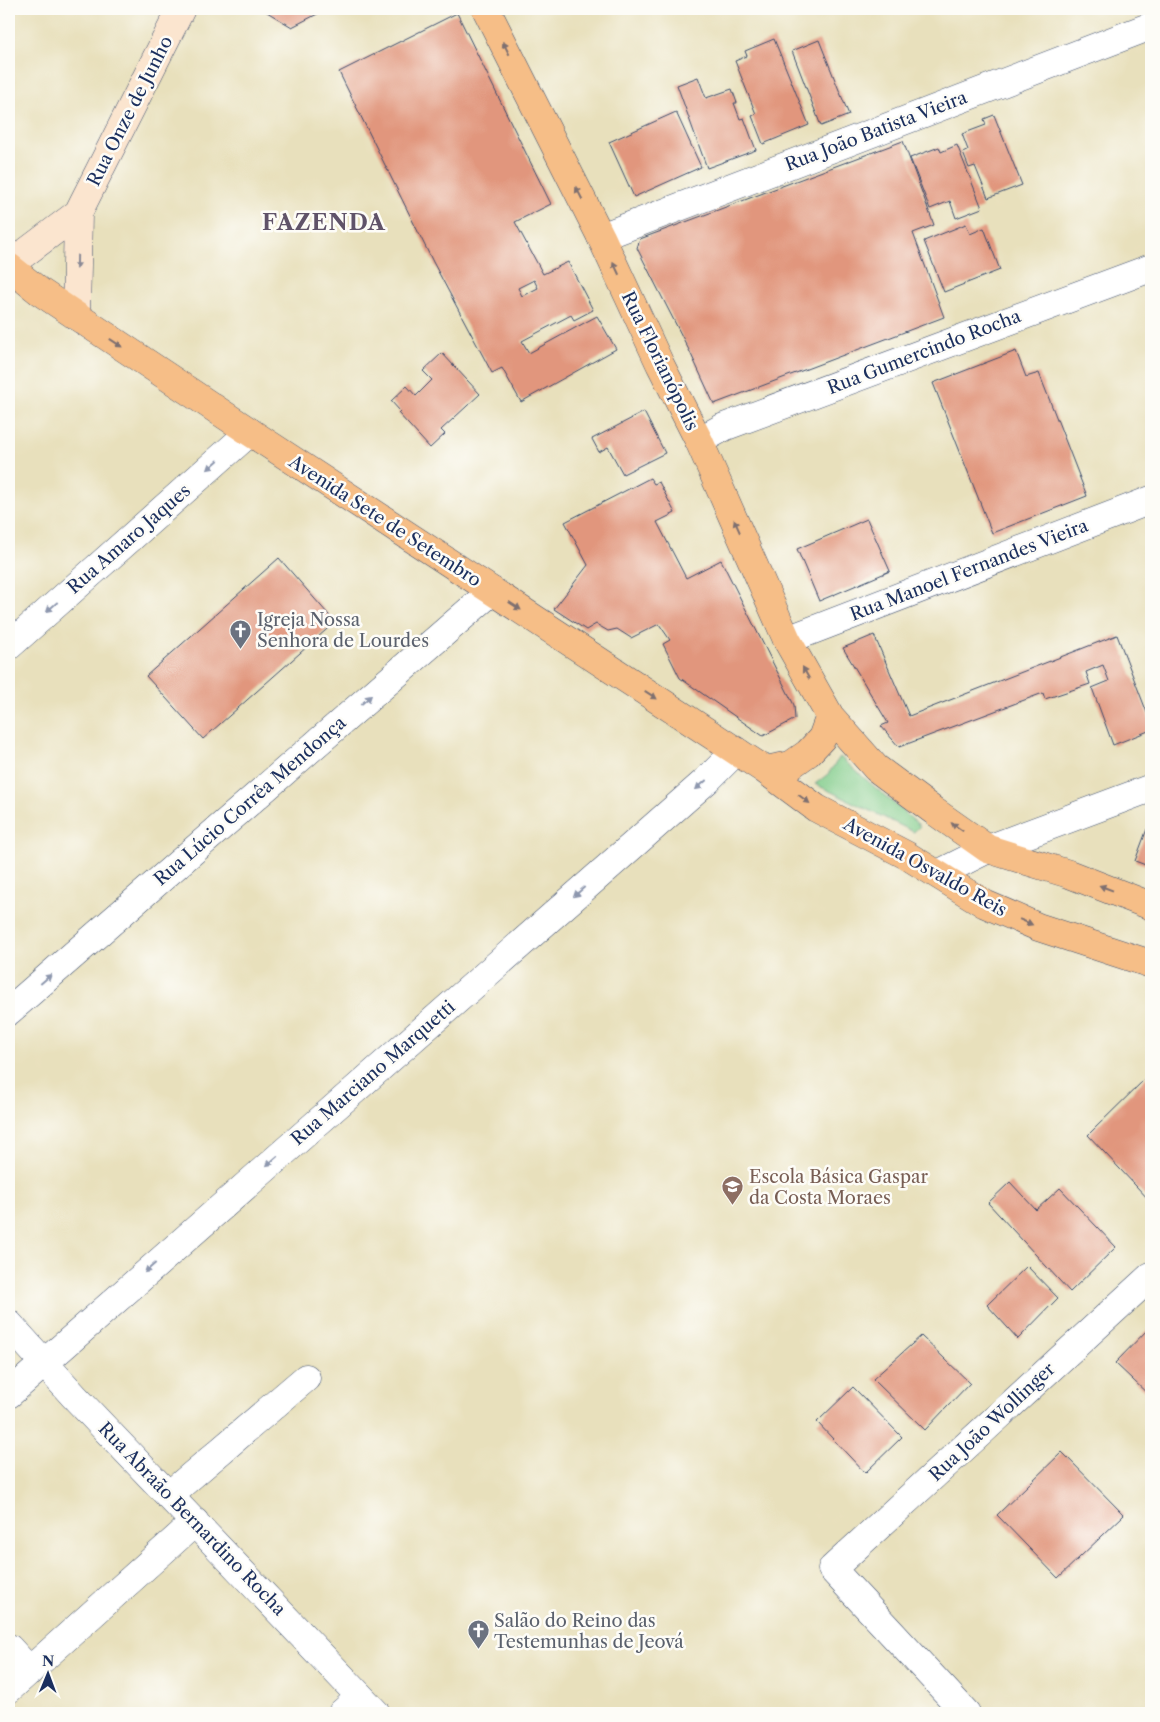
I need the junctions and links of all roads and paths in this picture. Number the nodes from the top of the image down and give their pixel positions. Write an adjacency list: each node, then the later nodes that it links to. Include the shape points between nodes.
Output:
1 (181, 9): 4 (main road, Rua Onze de Junho)
2 (486, 9): 5 (main road, Rua Florianópolis, one-way to 2)
3 (1151, 26): 5 (street, Rua João Batista Vieira)
4 (78, 214): 6 (main road, Rua Onze de Junho); 8 (main road, Rua Onze de Junho, one-way to 8)
5 (600, 236): 10 (main road, Rua Florianópolis, one-way to 5)
6 (9, 266): 8 (main road, Avenida Sete de Setembro)
7 (1151, 268): 10 (street, Rua Gumercindo Rocha, via 724,427)
8 (76, 316): 9 (main road, Avenida Sete de Setembro, one-way to 9)
9 (250, 432): 12 (main road, Avenida Sete de Setembro); 14 (street, Rua Amaro Jaques, one-way to 14)
10 (699, 441): 13 (main road, Rua Florianópolis, one-way to 10)
11 (1151, 500): 13 (street, Rua Manoel Fernandes Vieira)
12 (492, 591): 16 (main road, Avenida Sete de Setembro, one-way to 16); 23 (street, Rua Lúcio Corrêa Mendonça, one-way to 12)
13 (787, 640): 15 (main road, Rua Florianópolis, one-way to 13)
14 (9, 646)
15 (830, 716): 17 (main road, via 822,738 808,753 791,764); 19 (main road, one-way to 15, via 876,768)
16 (736, 751): 17 (main road, Avenida Sete de Setembro); 26 (street, Rua Marciano Marquetti, one-way to 26, via 707,780)
17 (765, 770): 20 (main road, Avenida Osvaldo Reis, one-way to 20, via 816,808)
18 (1151, 788): 19 (street)
19 (988, 849): 20 (street); 21 (main road, one-way to 19, via 1069,874)
20 (938, 874): 22 (main road, Avenida Osvaldo Reis, one-way to 22, via 985,904 1038,927)
21 (1151, 906)
22 (1151, 964)
23 (9, 1011)
24 (1151, 1276): 35 (street, Rua João Wollinger, via 832,1569)
25 (9, 1324): 26 (street, Rua Abraão Bernardino Rocha)
26 (44, 1361): 28 (street, Rua Marciano Marquetti); 29 (street, Rua Abraão Bernardino Rocha)
27 (306, 1378): 29 (street)
28 (9, 1394)
29 (169, 1495): 30 (street, Rua Abraão Bernardino Rocha)
30 (195, 1522): 32 (street); 34 (street, Rua Abraão Bernardino Rocha)
31 (9, 1648): 32 (street)
32 (30, 1671): 33 (street)
33 (9, 1689)
34 (359, 1708)
35 (966, 1713)

